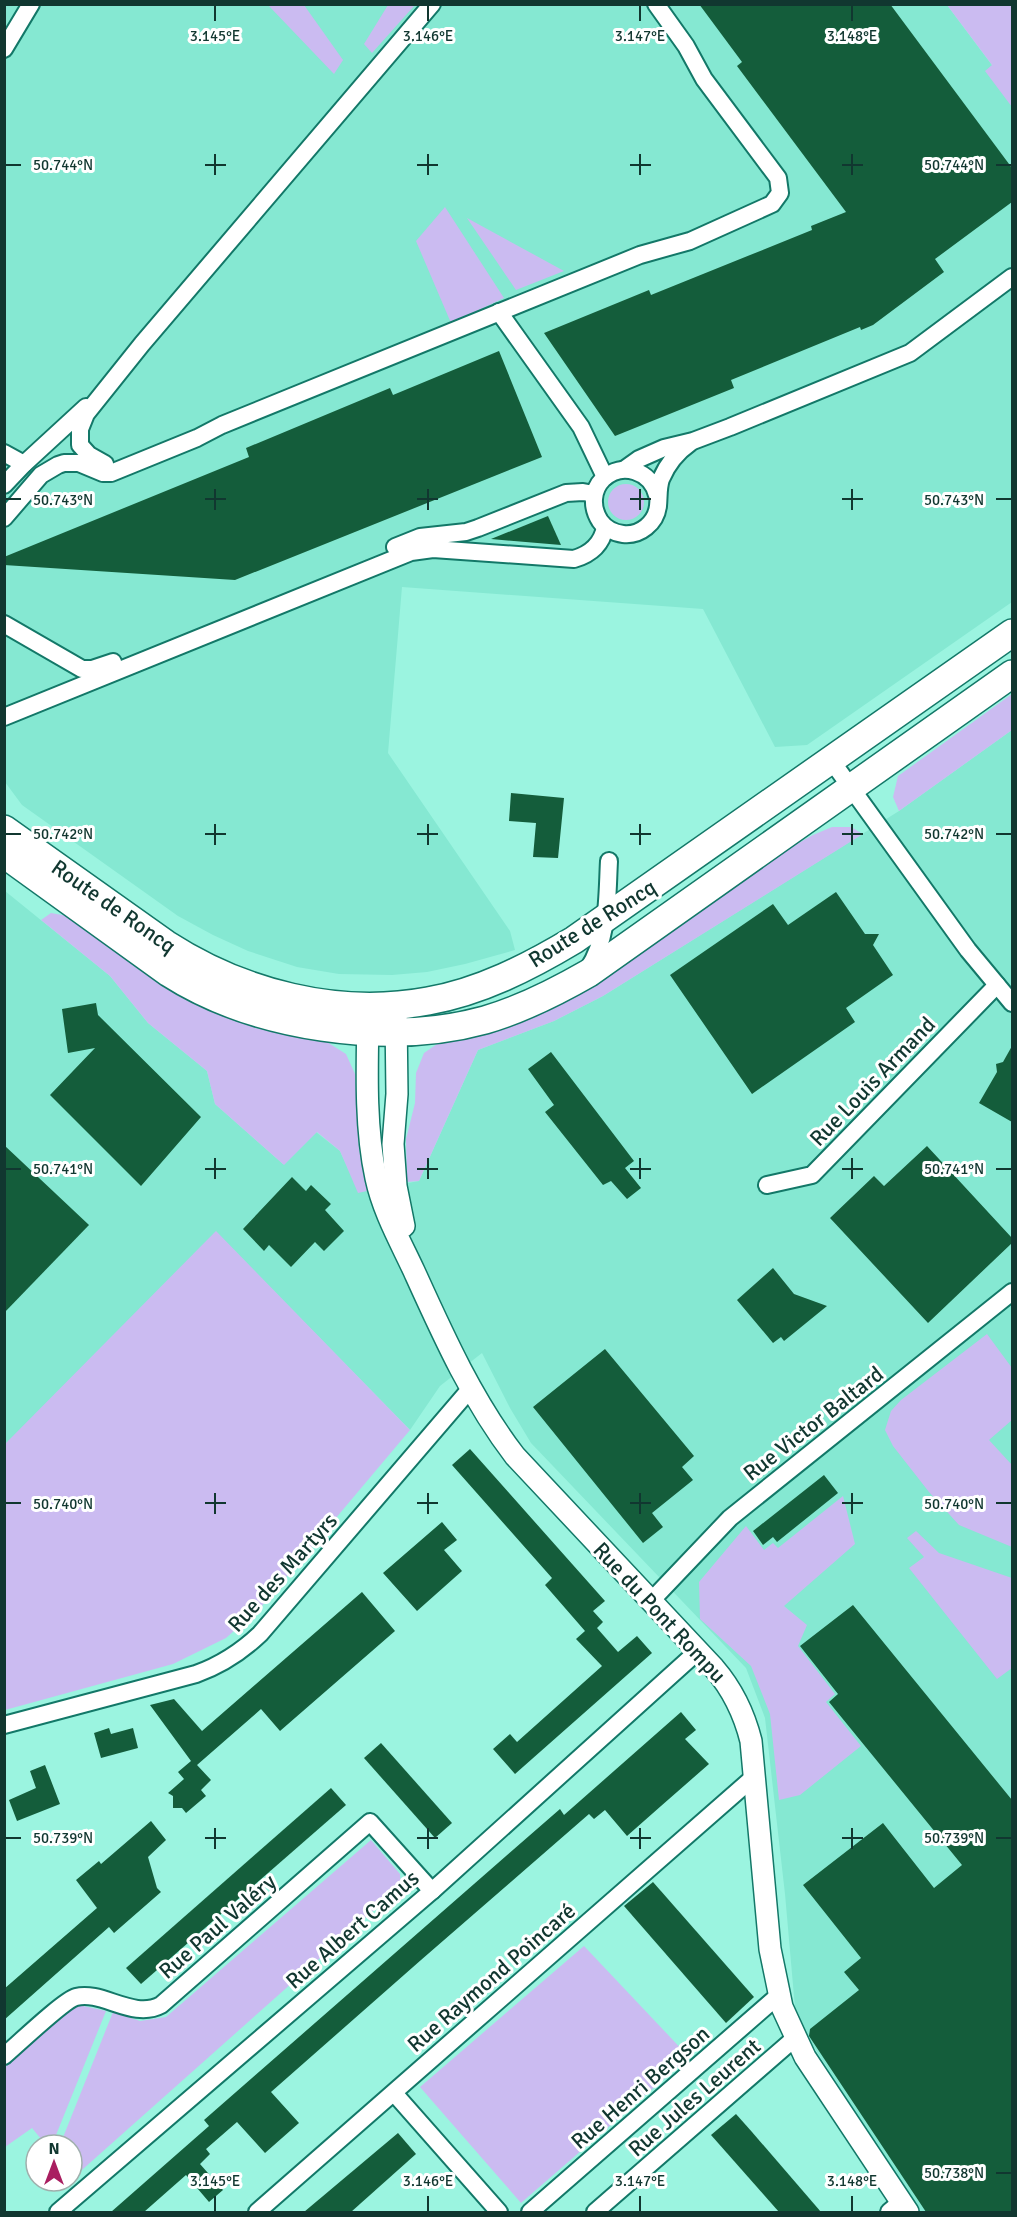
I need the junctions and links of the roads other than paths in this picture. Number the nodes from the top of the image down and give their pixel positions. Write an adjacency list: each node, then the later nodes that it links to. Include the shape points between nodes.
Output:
1 (31, 4): 4 (street)
2 (432, 4): 7 (street)
3 (656, 4): 6 (street, via 704,79 778,178 780,193 772,204 735,222 681,244 640,255)
4 (4, 49)
5 (1012, 278): 8 (street, via 910,353)
6 (500, 312): 11 (street); 13 (street, via 581,427)
7 (106, 388): 10 (street); 11 (street, via 82,422 80,445 104,464)
8 (693, 441): 12 (street, via 656,451); 16 (street, via 666,470)
9 (4, 453): 10 (street)
10 (24, 464): 14 (street)
11 (127, 467): 17 (street, via 103,473 79,463 58,465 41,475)
12 (625, 469): 13 (street); 16 (street, via 644,475)
13 (605, 477): 15 (street)
14 (4, 485)
15 (594, 494): 18 (street, via 595,510); 19 (street, via 566,493 472,530 420,537 92,669 82,669)
16 (657, 495): 18 (street, via 656,514 643,530 624,534)
17 (4, 518)
18 (605, 526): 22 (street, via 595,547 574,559 441,549 411,552)
19 (4, 624)
20 (1012, 633): 23 (main road, Route de Roncq)
21 (1012, 675): 24 (main road, Route de Roncq)
22 (4, 717)
23 (831, 760): 24 (street); 28 (main road, Route de Roncq)
24 (852, 789): 29 (main road, Route de Roncq); 30 (street)
25 (4, 829): 32 (main road, Route de Roncq, via 204,967 250,986)
26 (4, 854): 32 (main road, Route de Roncq, via 196,989 240,1008 290,1022 326,1028)
27 (609, 861): 28 (street)
28 (605, 919): 29 (street, via 597,953); 33 (main road, Route de Roncq, via 553,953 495,981 437,999)
29 (582, 977): 33 (main road, Route de Roncq, via 545,998 488,1019 443,1029)
30 (997, 985): 31 (street); 34 (street, Rue Louis Armand, via 812,1175)
31 (1012, 1003)
32 (368, 1018): 33 (main road, Route de Roncq); 35 (street, Rue du Pont Rompu, via 373,1164 385,1208)
33 (396, 1018): 35 (street, Rue du Pont Rompu, via 394,1172)
34 (767, 1185)
35 (416, 1276): 37 (street, Rue du Pont Rompu)
36 (1012, 1292): 38 (street, Rue Victor Baltard, via 730,1518)
37 (471, 1388): 38 (street, Rue du Pont Rompu, via 515,1456); 40 (street, Rue des Martyrs, via 260,1634 237,1654 196,1674)
38 (651, 1601): 39 (street, Rue du Pont Rompu)
39 (698, 1651): 41 (street, Rue du Pont Rompu, via 722,1677 742,1712 751,1741); 42 (street, Rue Albert Camus)
40 (4, 1725)
41 (754, 1776): 43 (street, Rue du Pont Rompu, via 767,1923); 46 (street, Rue Raymond Poincaré)
42 (432, 1891): 45 (street, Rue Paul Valéry, via 370,1822 161,2005 140,2009 87,1997 72,1998); 48 (street, Rue Albert Camus)
43 (778, 1995): 44 (street, Rue du Pont Rompu); 51 (street, Rue Henri Bergson)
44 (795, 2038): 47 (street, Rue du Pont Rompu); 52 (street, Rue Jules Leurent)
45 (4, 2056)
46 (393, 2093): 49 (street, Rue Raymond Poincaré); 50 (street)
47 (899, 2209)
48 (63, 2211)
49 (257, 2212)
50 (499, 2212)
51 (530, 2212)
52 (595, 2212)

